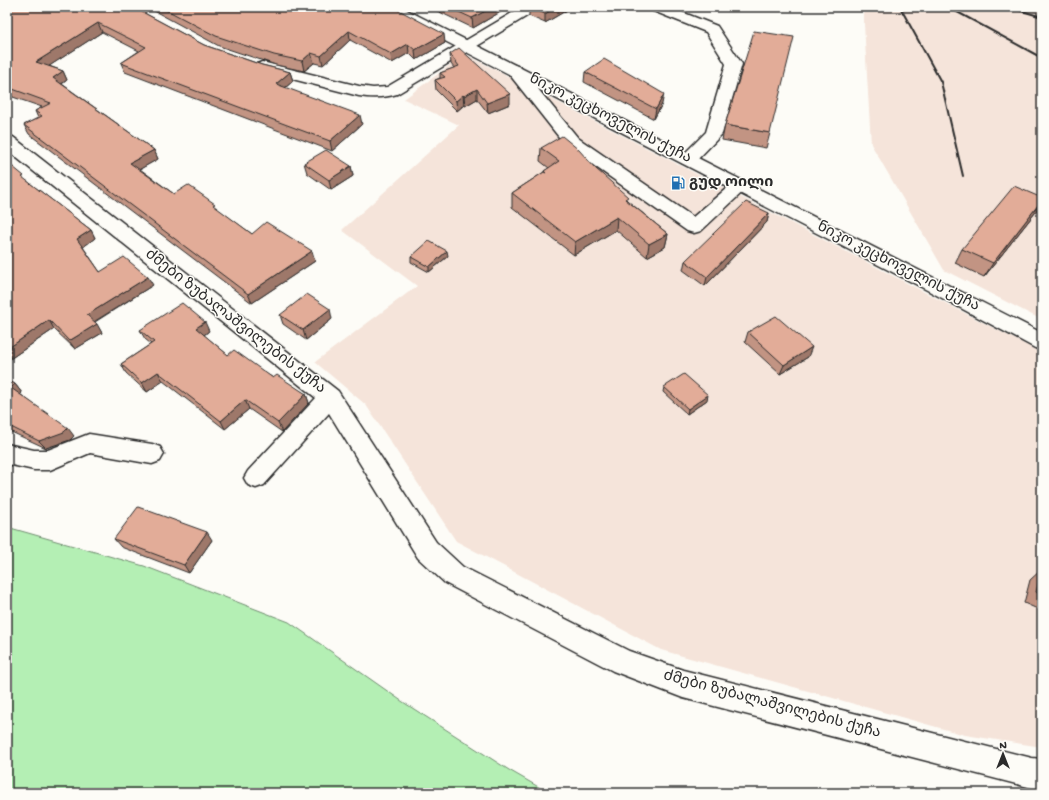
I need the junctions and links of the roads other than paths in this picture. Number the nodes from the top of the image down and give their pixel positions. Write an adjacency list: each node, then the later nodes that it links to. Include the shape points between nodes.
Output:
1 (390, 7): 4 (street, ნიკო კეცხოველის ქუჩა)
2 (532, 7): 4 (street)
3 (656, 7): 8 (street, via 712,29 734,64 714,134)
4 (468, 46): 5 (street, via 391,91 373,93 271,70); 6 (street, ნიკო კეცხოველის ქუჩა)
5 (249, 62)
6 (514, 70): 8 (street, ნიკო კეცხოველის ქუჩა); 9 (street, via 572,142 694,226)
7 (7, 141): 11 (street, ძმები ზუბალაშვილების ქუჩა)
8 (688, 160): 9 (street, ნიკო კეცხოველის ქუჩა)
9 (740, 186): 10 (street, ნიკო კეცხოველის ქუჩა)
10 (1042, 342)
11 (330, 397): 14 (street); 15 (street, ძმები ზუბალაშვილების ქუჩა, via 427,550 454,575 623,662 683,684)
12 (7, 454): 13 (street, via 34,460 50,460 89,442)
13 (152, 454)
14 (256, 478)
15 (1042, 774)

